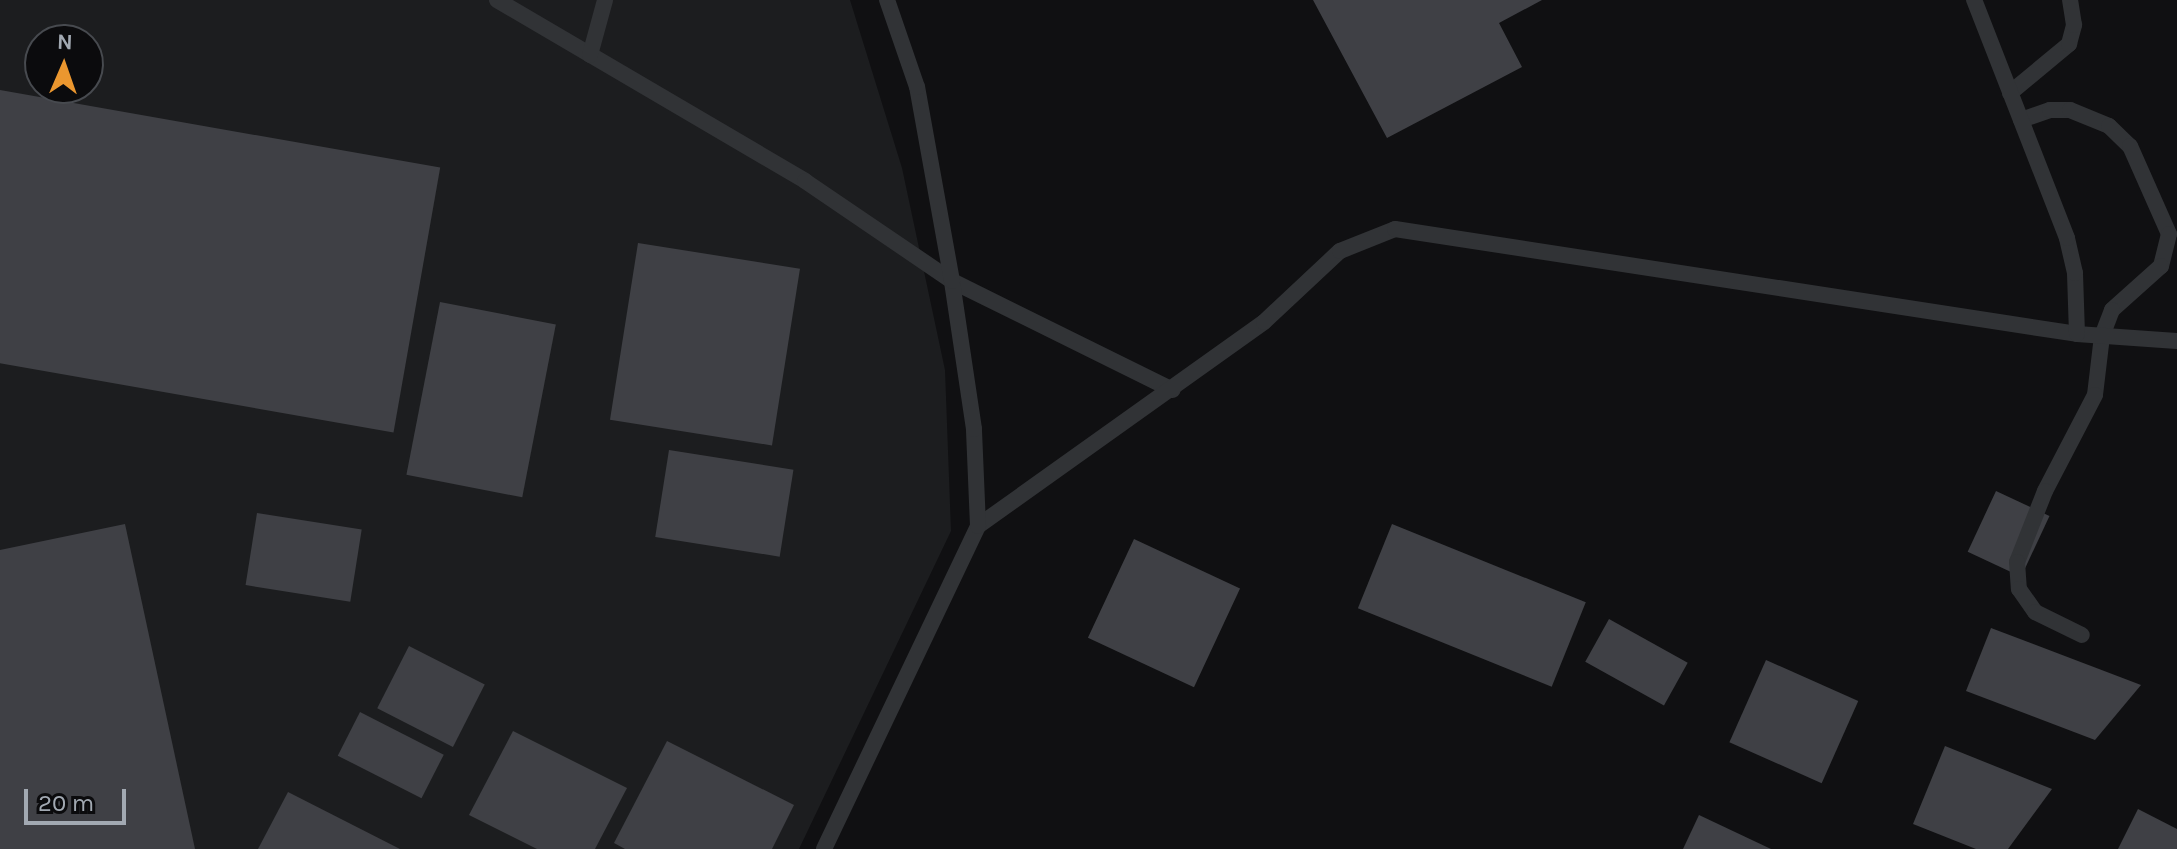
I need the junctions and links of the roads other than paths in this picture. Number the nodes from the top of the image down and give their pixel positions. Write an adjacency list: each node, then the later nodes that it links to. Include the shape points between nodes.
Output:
1 (497, 0): 6 (lane)
2 (605, 0): 6 (lane)
3 (887, 0): 9 (lane, via 917,87)
4 (1974, 0): 7 (lane)
5 (2070, 0): 7 (lane, via 2074,25 2069,44)
6 (590, 55): 9 (lane, via 805,181)
7 (2010, 93): 8 (lane)
8 (2021, 120): 10 (lane, via 2067,238 2075,273); 11 (lane, via 2070,110 2109,126 2130,146 2166,220 2169,234 2161,266 2112,310)
9 (952, 281): 13 (lane); 14 (lane, via 974,429)
10 (2077, 334): 11 (lane); 13 (lane, via 1395,229 1340,251 1264,322)
11 (2102, 336): 12 (lane); 15 (lane, via 2095,395 2045,491 2017,562 2019,589 2035,612)
12 (2177, 341)
13 (1173, 390): 14 (lane)
14 (978, 526): 16 (lane)
15 (2082, 635)
16 (824, 849)

